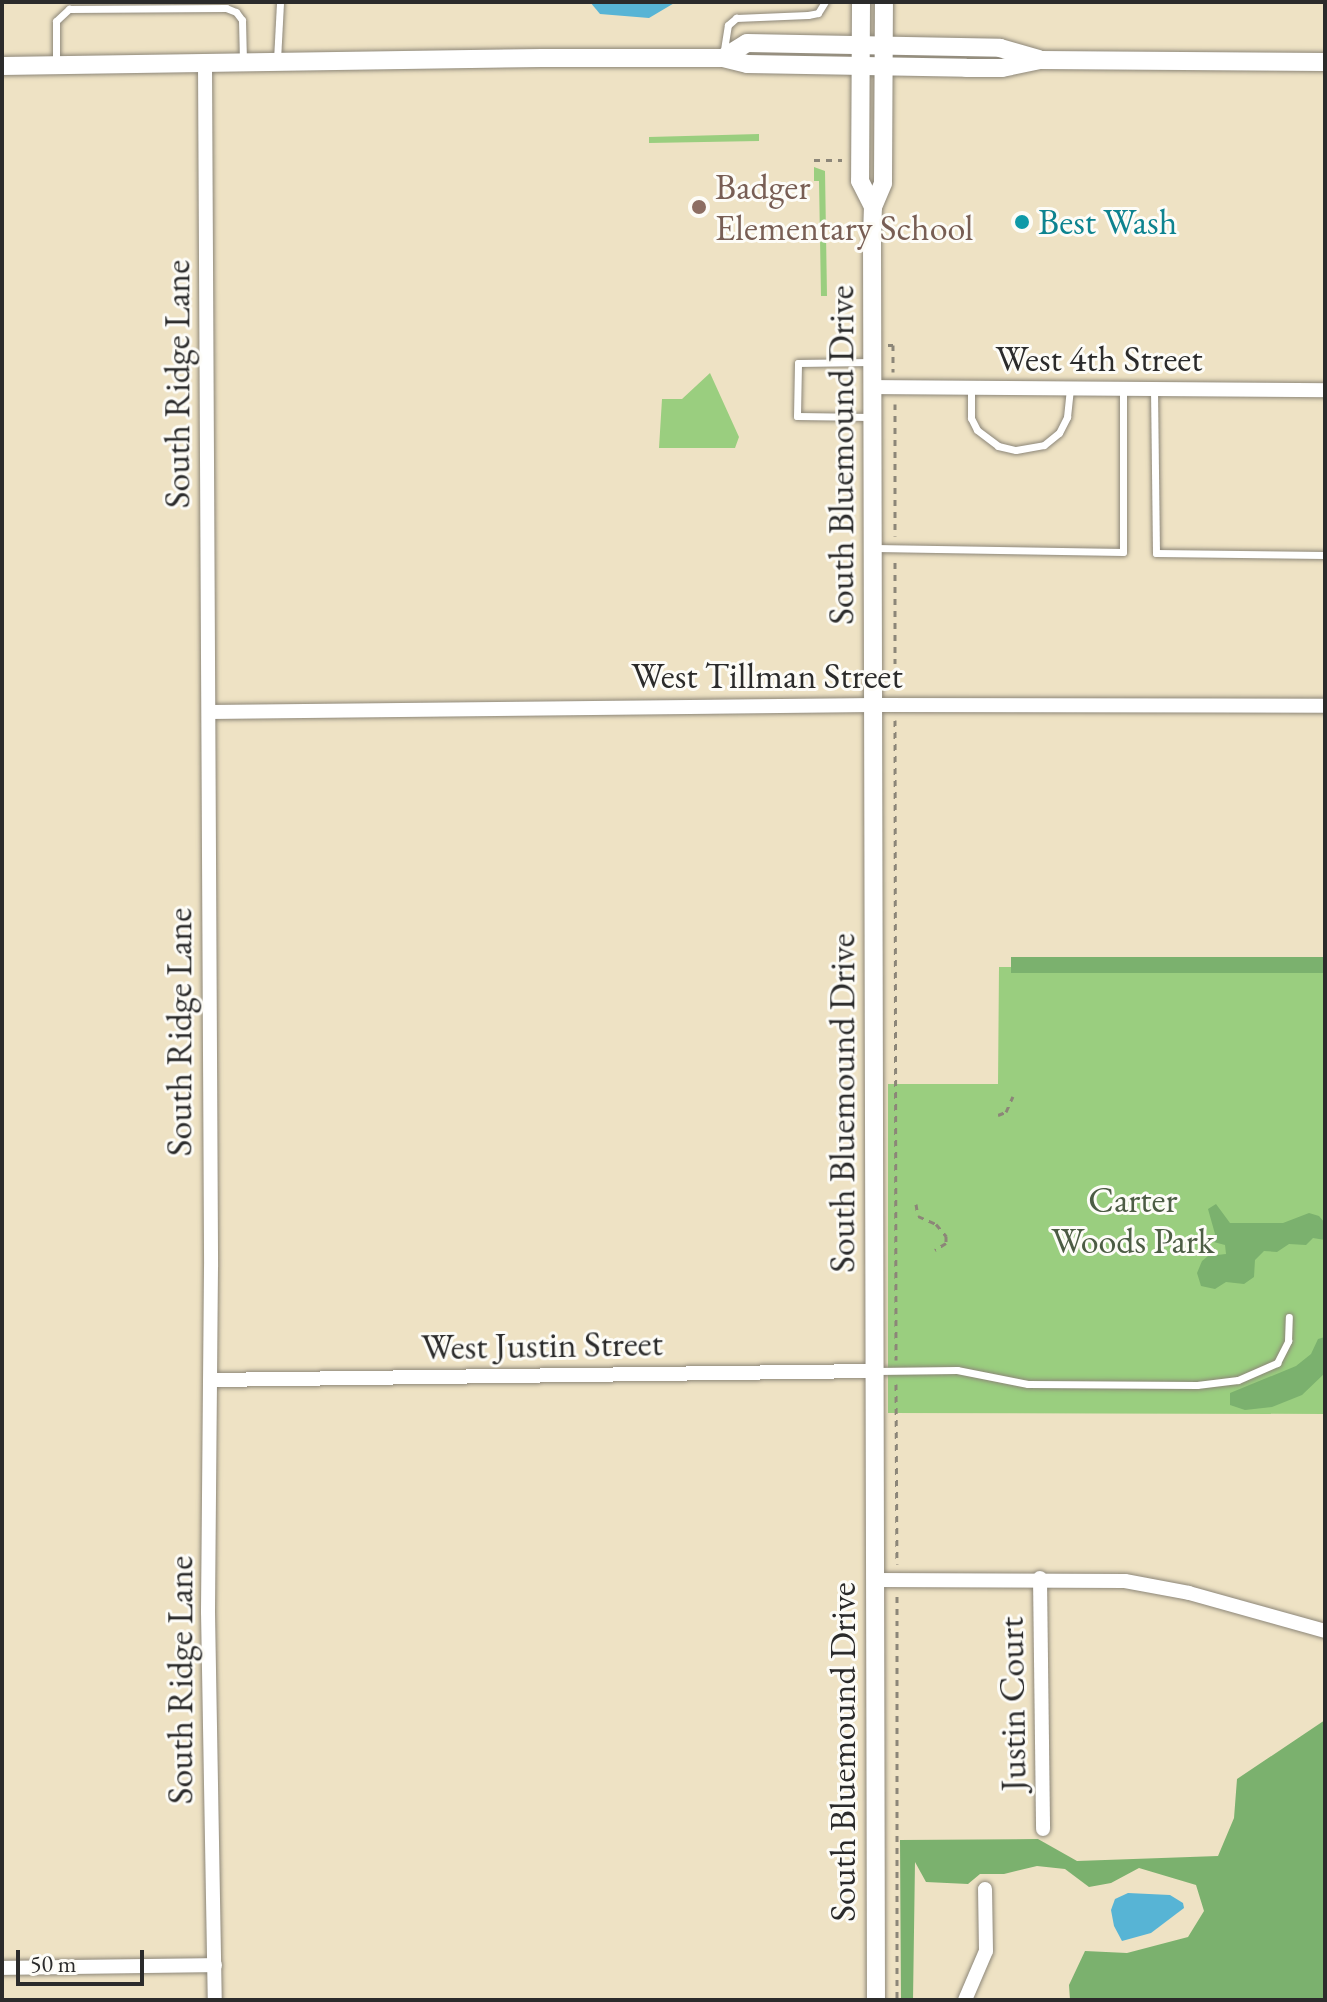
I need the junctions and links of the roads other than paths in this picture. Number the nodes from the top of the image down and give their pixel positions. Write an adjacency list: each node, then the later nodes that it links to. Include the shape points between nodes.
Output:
1 (280, 2): 10 (lane)
2 (825, 2): 7 (lane, via 818,13 808,15 736,18 728,25)
3 (861, 2): 5 (main road, South Bluemound Drive)
4 (884, 2): 6 (main road, South Bluemound Drive)
5 (860, 44): 6 (main road); 7 (main road, via 747,43); 13 (main road, South Bluemound Drive)
6 (884, 45): 8 (main road, via 1000,48); 16 (main road, South Bluemound Drive)
7 (723, 58): 10 (main road); 13 (main road, via 747,64)
8 (1040, 60): 9 (main road); 16 (main road, via 1002,68)
9 (1325, 62)
10 (276, 63): 12 (main road)
11 (205, 64): 12 (main road); 15 (main road); 30 (street, South Ridge Lane)
12 (243, 64): 15 (lane, via 242,20 226,8 69,9 56,21)
13 (859, 65): 16 (main road); 17 (main road, South Bluemound Drive, via 860,181)
14 (2, 66): 15 (main road)
15 (56, 66)
16 (883, 66): 17 (main road, South Bluemound Drive, via 883,183)
17 (873, 207): 18 (main road, South Bluemound Drive)
18 (873, 362): 19 (main road, South Bluemound Drive); 25 (lane, via 798,363 797,376 797,416)
19 (872, 387): 20 (street, West 4th Street); 25 (main road, South Bluemound Drive)
20 (971, 388): 21 (street, West 4th Street); 21 (lane, via 971,418 977,430 998,446 1016,450 1044,445 1059,433)
21 (1070, 389): 22 (street, West 4th Street)
22 (1123, 389): 23 (street, West 4th Street); 26 (lane, via 1123,552)
23 (1154, 389): 24 (street, West 4th Street); 27 (lane, via 1156,553)
24 (1325, 390)
25 (872, 417): 26 (main road, South Bluemound Drive)
26 (873, 548): 28 (main road, South Bluemound Drive)
27 (1325, 555)
28 (873, 705): 29 (street, West Tillman Street); 30 (street, West Tillman Street); 32 (main road, South Bluemound Drive)
29 (1325, 706)
30 (209, 712): 33 (street, South Ridge Lane)
31 (1289, 1317): 32 (lane, via 1288,1341 1277,1363 1238,1380 1197,1385 1028,1384 957,1370)
32 (874, 1371): 33 (street, West Justin Street); 35 (main road, South Bluemound Drive)
33 (210, 1380): 39 (street, South Ridge Lane, via 208,1625)
34 (1040, 1578): 35 (street); 36 (street, via 1150,1585); 37 (street, Justin Court)
35 (874, 1580): 42 (main road, South Bluemound Drive)
36 (1325, 1631)
37 (1043, 1829)
38 (985, 1889): 43 (street, via 986,1951)
39 (215, 1965): 40 (street); 41 (street, South Ridge Lane)
40 (2, 1968)
41 (215, 2000)
42 (876, 2000)
43 (965, 2000)

